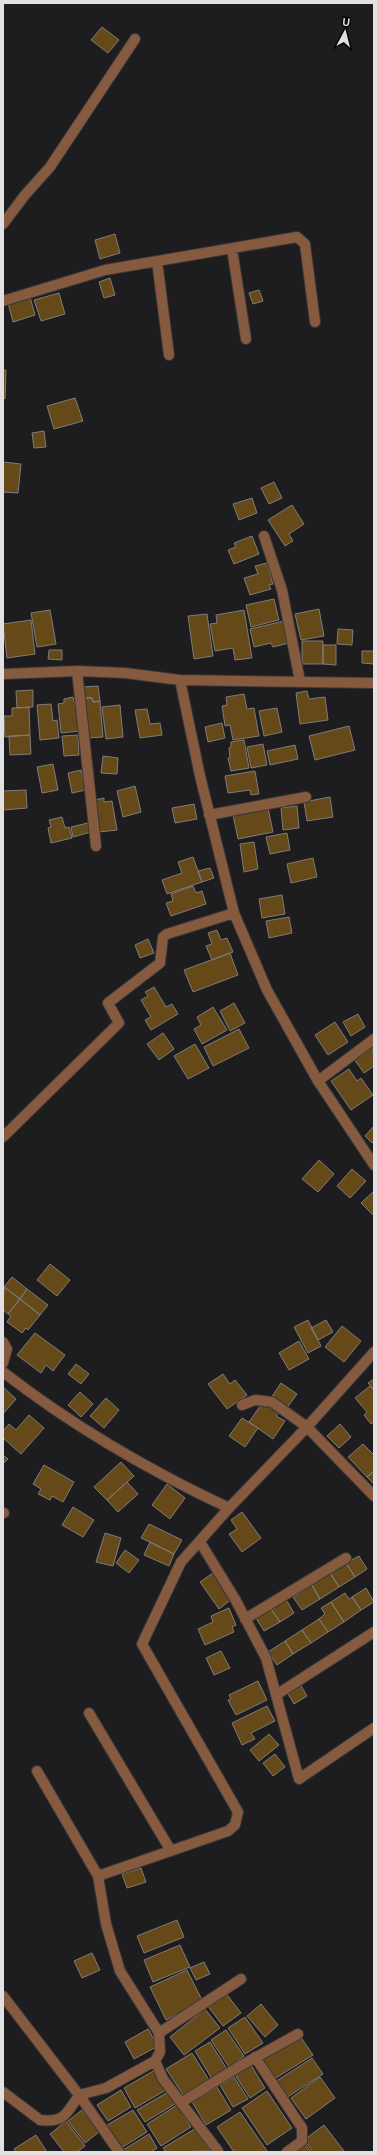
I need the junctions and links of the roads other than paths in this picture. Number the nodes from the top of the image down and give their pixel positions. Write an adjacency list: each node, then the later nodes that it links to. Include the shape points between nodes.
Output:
1 (135, 39): 2 (street, via 50,167)
2 (3, 224)
3 (232, 249): 4 (street); 6 (street, via 297,237 302,240 305,244); 7 (street)
4 (157, 261): 5 (street, via 91,273); 8 (street)
5 (3, 301)
6 (315, 322)
7 (246, 339)
8 (169, 355)
9 (264, 536): 13 (street, via 288,614)
10 (76, 671): 11 (street); 12 (street, via 125,673); 17 (street)
11 (3, 674)
12 (180, 680): 13 (street); 16 (street)
13 (300, 681): 14 (street)
14 (374, 683)
15 (306, 798): 16 (street)
16 (209, 815): 18 (street)
17 (96, 846)
18 (234, 913): 20 (street, via 267,990); 21 (street, via 163,937 160,963 108,1003 119,1023)
19 (374, 1039): 20 (street)
20 (318, 1081): 22 (street)
21 (3, 1137)
22 (374, 1165)
23 (3, 1342): 25 (street, via 7,1349)
24 (374, 1352): 28 (street)
25 (3, 1364)
26 (3, 1372): 30 (street, via 107,1445)
27 (242, 1405): 28 (street, via 255,1400 267,1400)
28 (307, 1427): 29 (street); 30 (street)
29 (374, 1496)
30 (229, 1508): 31 (street)
31 (200, 1542): 33 (street); 39 (street, via 181,1562 142,1644 238,1812 235,1825 228,1831)
32 (346, 1558): 33 (street)
33 (245, 1619): 35 (street, via 266,1658)
34 (374, 1632): 35 (street)
35 (276, 1695): 37 (street, via 299,1779)
36 (89, 1713): 39 (street)
37 (374, 1728)
38 (37, 1771): 40 (street)
39 (171, 1850): 40 (street)
40 (98, 1876): 43 (street, via 108,1932 120,1970)
41 (241, 1979): 43 (street)
42 (3, 1996): 48 (street)
43 (159, 2033): 46 (street, via 160,2052)
44 (298, 2034): 45 (street)
45 (255, 2057): 49 (street); 52 (street, via 302,2128 302,2141)
46 (155, 2061): 48 (street, via 106,2088); 49 (street, via 163,2078)
47 (3, 2092): 48 (street, via 40,2120 48,2121 64,2117)
48 (79, 2095): 50 (street)
49 (182, 2102): 51 (street)
50 (119, 2152)
51 (218, 2152)
52 (286, 2152)

